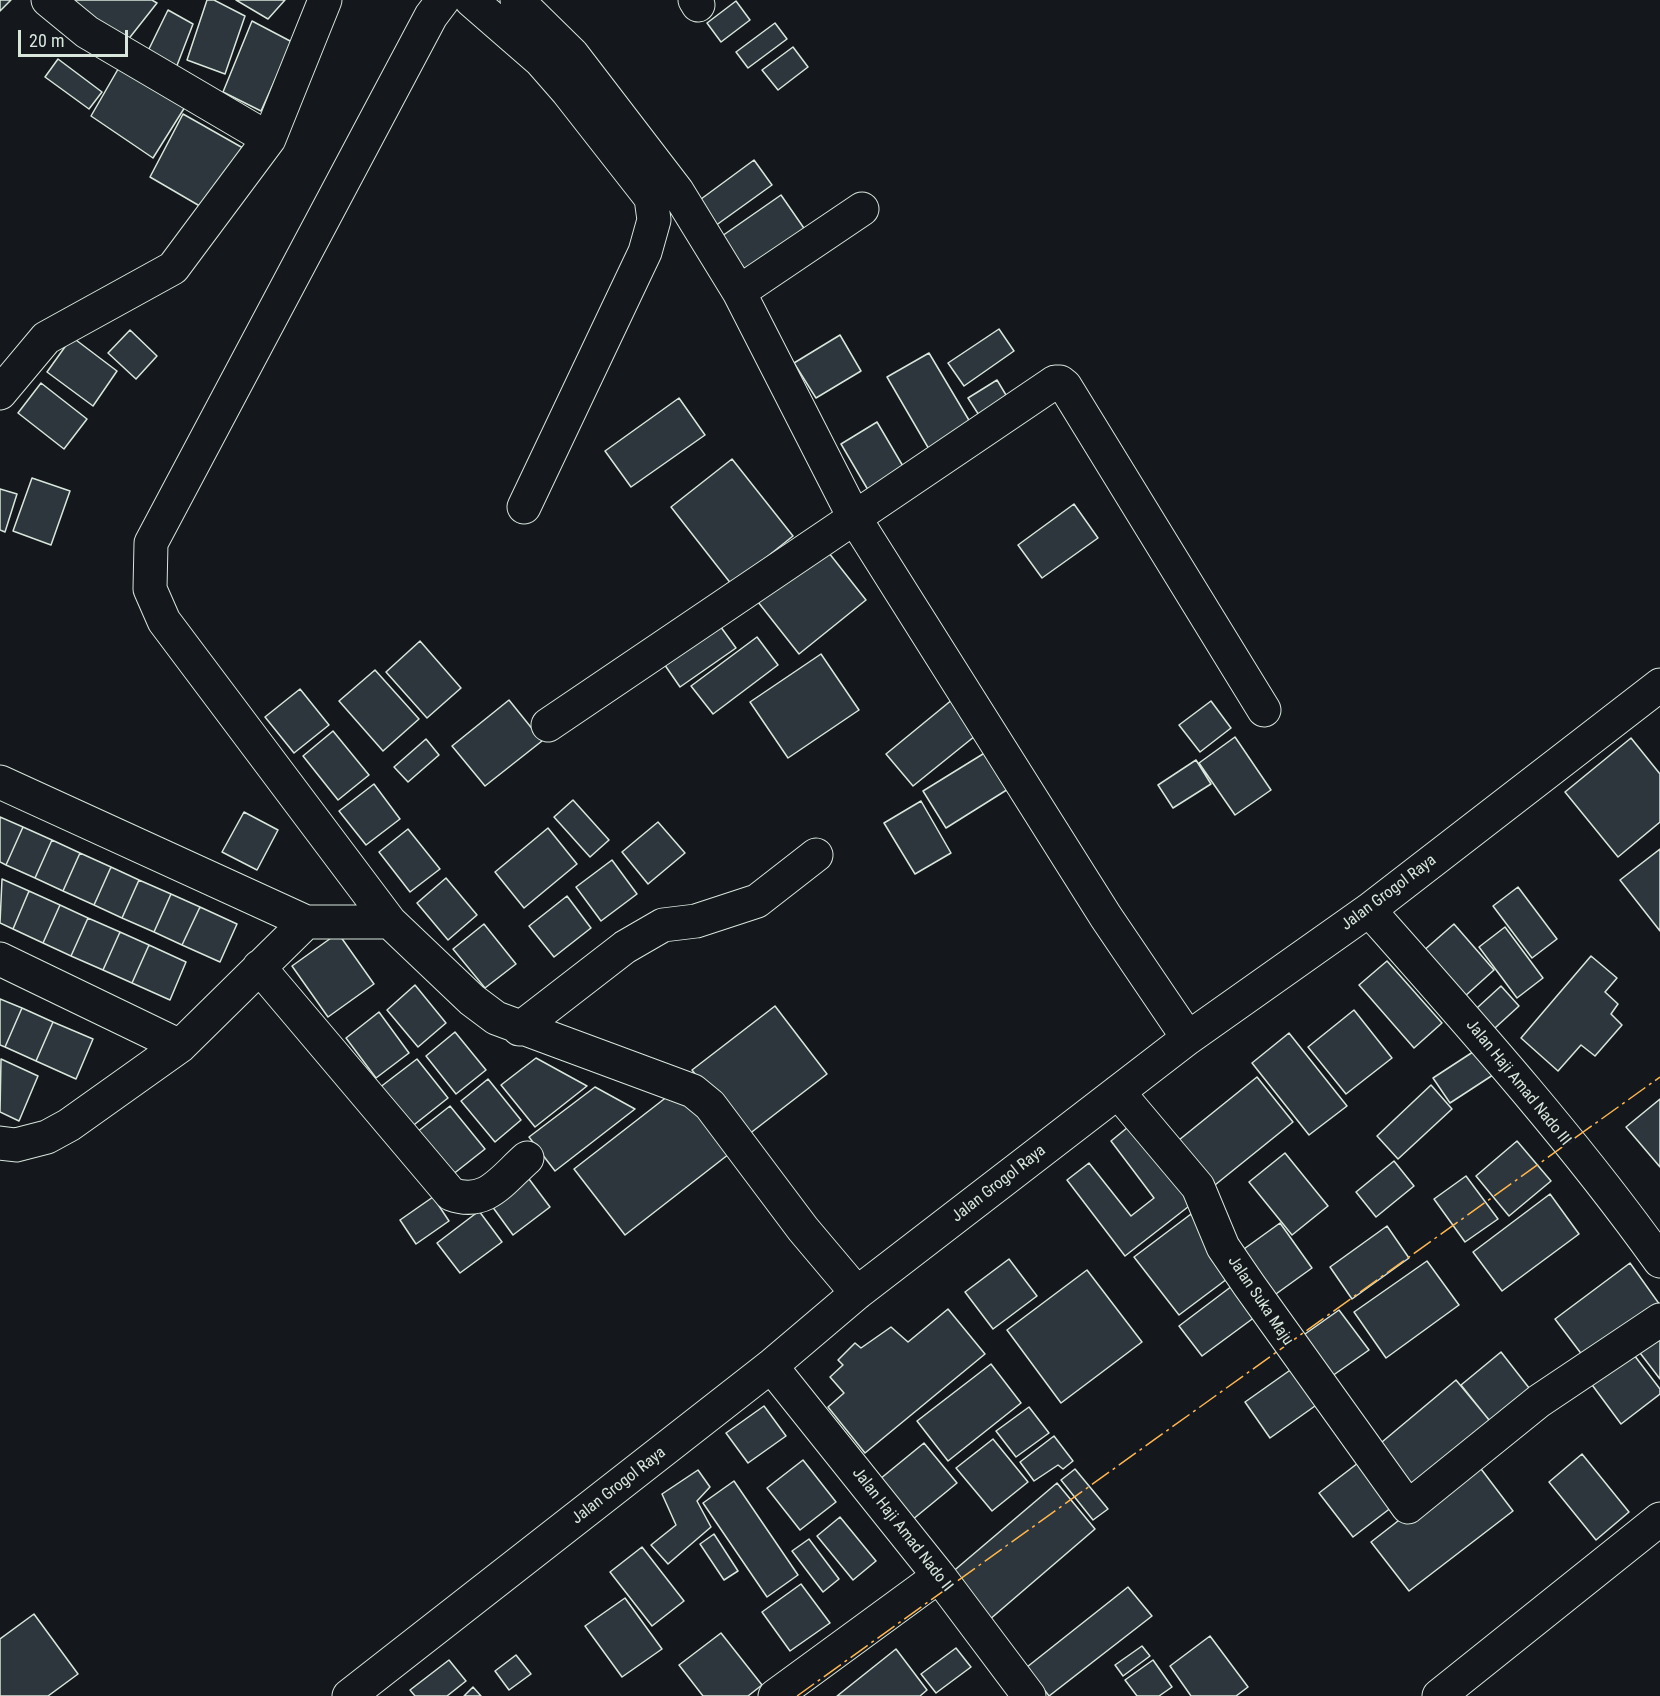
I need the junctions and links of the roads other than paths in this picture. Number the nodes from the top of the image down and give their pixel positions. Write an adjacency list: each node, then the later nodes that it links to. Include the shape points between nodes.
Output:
1 (48, 0): 6 (street, via 87,33)
2 (325, 0): 6 (street)
3 (442, 0): 19 (street, via 151,543 150,589 164,621)
4 (471, 0): 10 (street, via 540,60 568,92 651,198 654,220 645,252)
5 (517, 0): 8 (street, via 572,54 607,96 677,190)
6 (269, 139): 9 (street, via 173,268 46,338)
7 (862, 209): 8 (street)
8 (739, 292): 11 (street)
9 (0, 393)
10 (524, 507)
11 (854, 517): 13 (street, via 1050,383 1060,382); 14 (street); 23 (street, via 1100,907)
12 (1660, 685): 17 (street, Jalan Grogol Raya)
13 (1264, 710)
14 (548, 725)
15 (0, 782): 18 (street)
16 (816, 855): 22 (street, via 758,901 696,921 663,925 625,947)
17 (1369, 910): 23 (street, Jalan Grogol Raya); 28 (street, Jalan Haji Amad Nado III, via 1477,1032)
18 (306, 922): 19 (street); 21 (street)
19 (390, 922): 22 (street, via 472,1000)
20 (0, 959): 24 (street)
21 (259, 968): 24 (street); 27 (street, via 451,1194 472,1200 483,1196)
22 (519, 1029): 29 (street, via 693,1091 710,1105 803,1229)
23 (1188, 1038): 25 (street, Jalan Grogol Raya)
24 (180, 1046): 26 (street, via 47,1137 16,1145)
25 (1118, 1092): 29 (street, Jalan Grogol Raya); 30 (street, Jalan Suka Maju, via 1198,1187 1214,1228 1242,1276 1408,1507 1539,1401)
26 (0, 1143)
27 (527, 1158)
28 (1660, 1261)
29 (857, 1293): 31 (street, Jalan Grogol Raya)
30 (1660, 1320)
31 (771, 1366): 33 (street, Jalan Haji Amad Nado II); 34 (street, Jalan Grogol Raya)
32 (1660, 1519): 37 (street)
33 (939, 1576): 35 (street); 36 (street, Jalan Haji Amad Nado II)
34 (349, 1696)
35 (775, 1696)
36 (1029, 1696)
37 (1439, 1696)

